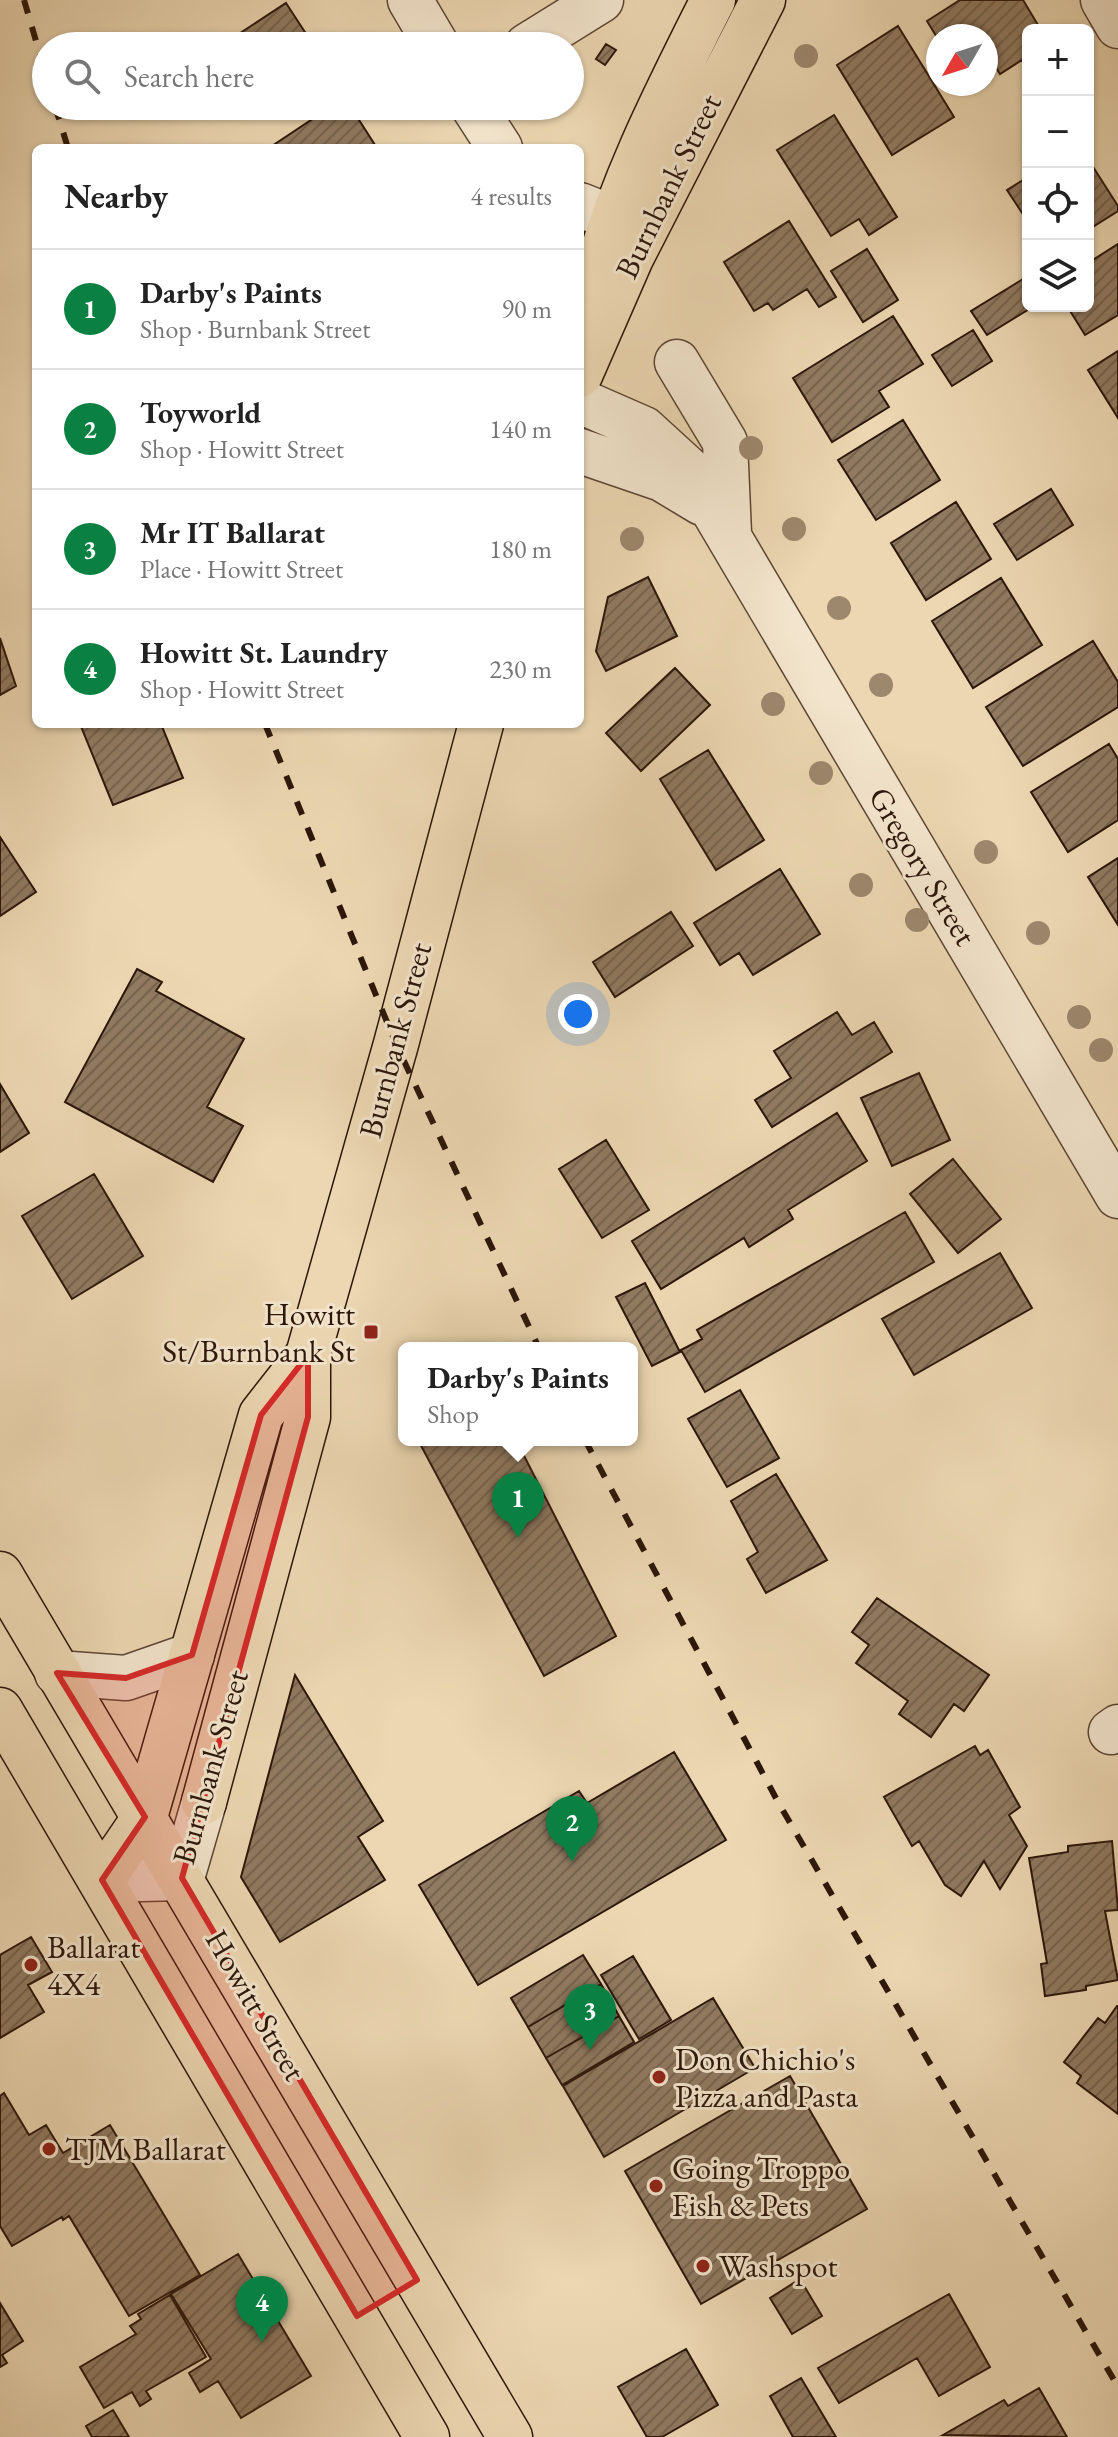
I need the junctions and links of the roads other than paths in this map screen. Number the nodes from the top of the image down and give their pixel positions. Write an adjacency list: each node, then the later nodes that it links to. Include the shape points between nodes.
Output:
1 (410, 0): 7 (street)
2 (601, 0): 8 (street)
3 (713, 0): 11 (main road, Burnbank Street)
4 (763, 0): 14 (main road, Burnbank Street, via 631,258)
5 (1103, 0): 6 (street)
6 (1118, 26)
7 (429, 32)
8 (550, 32)
9 (482, 120): 10 (street)
10 (497, 144)
11 (597, 211): 12 (main road, Burnbank Street, via 596,269)
12 (584, 327)
13 (677, 362): 17 (street, via 725,442)
14 (584, 366)
15 (584, 403): 17 (street, Gregory Street, via 644,429 680,459)
16 (584, 452): 17 (street, Gregory Street, via 683,490 709,510)
17 (729, 536): 19 (street, Gregory Street)
18 (480, 728): 20 (main road, Burnbank Street)
19 (1118, 1196)
20 (308, 1355): 22 (main road, Burnbank Street, via 261,1415); 25 (main road, Burnbank Street, via 308,1417)
21 (0, 1574): 23 (main road, Howitt Street)
22 (192, 1655): 23 (street, via 126,1678); 26 (main road, Burnbank Street)
23 (57, 1673): 26 (main road, Howitt Street)
24 (1, 1713): 28 (main road)
25 (204, 1802): 27 (street, Burnbank Street)
26 (145, 1817): 27 (main road, Howitt Street); 28 (main road, Burnbank Street)
27 (182, 1878): 28 (street, Burnbank Street); 29 (main road, Howitt Street)
28 (102, 1880): 30 (main road)
29 (417, 2280): 30 (main road); 32 (main road, Howitt Street)
30 (357, 2316): 31 (main road)
31 (427, 2437)
32 (510, 2437)

